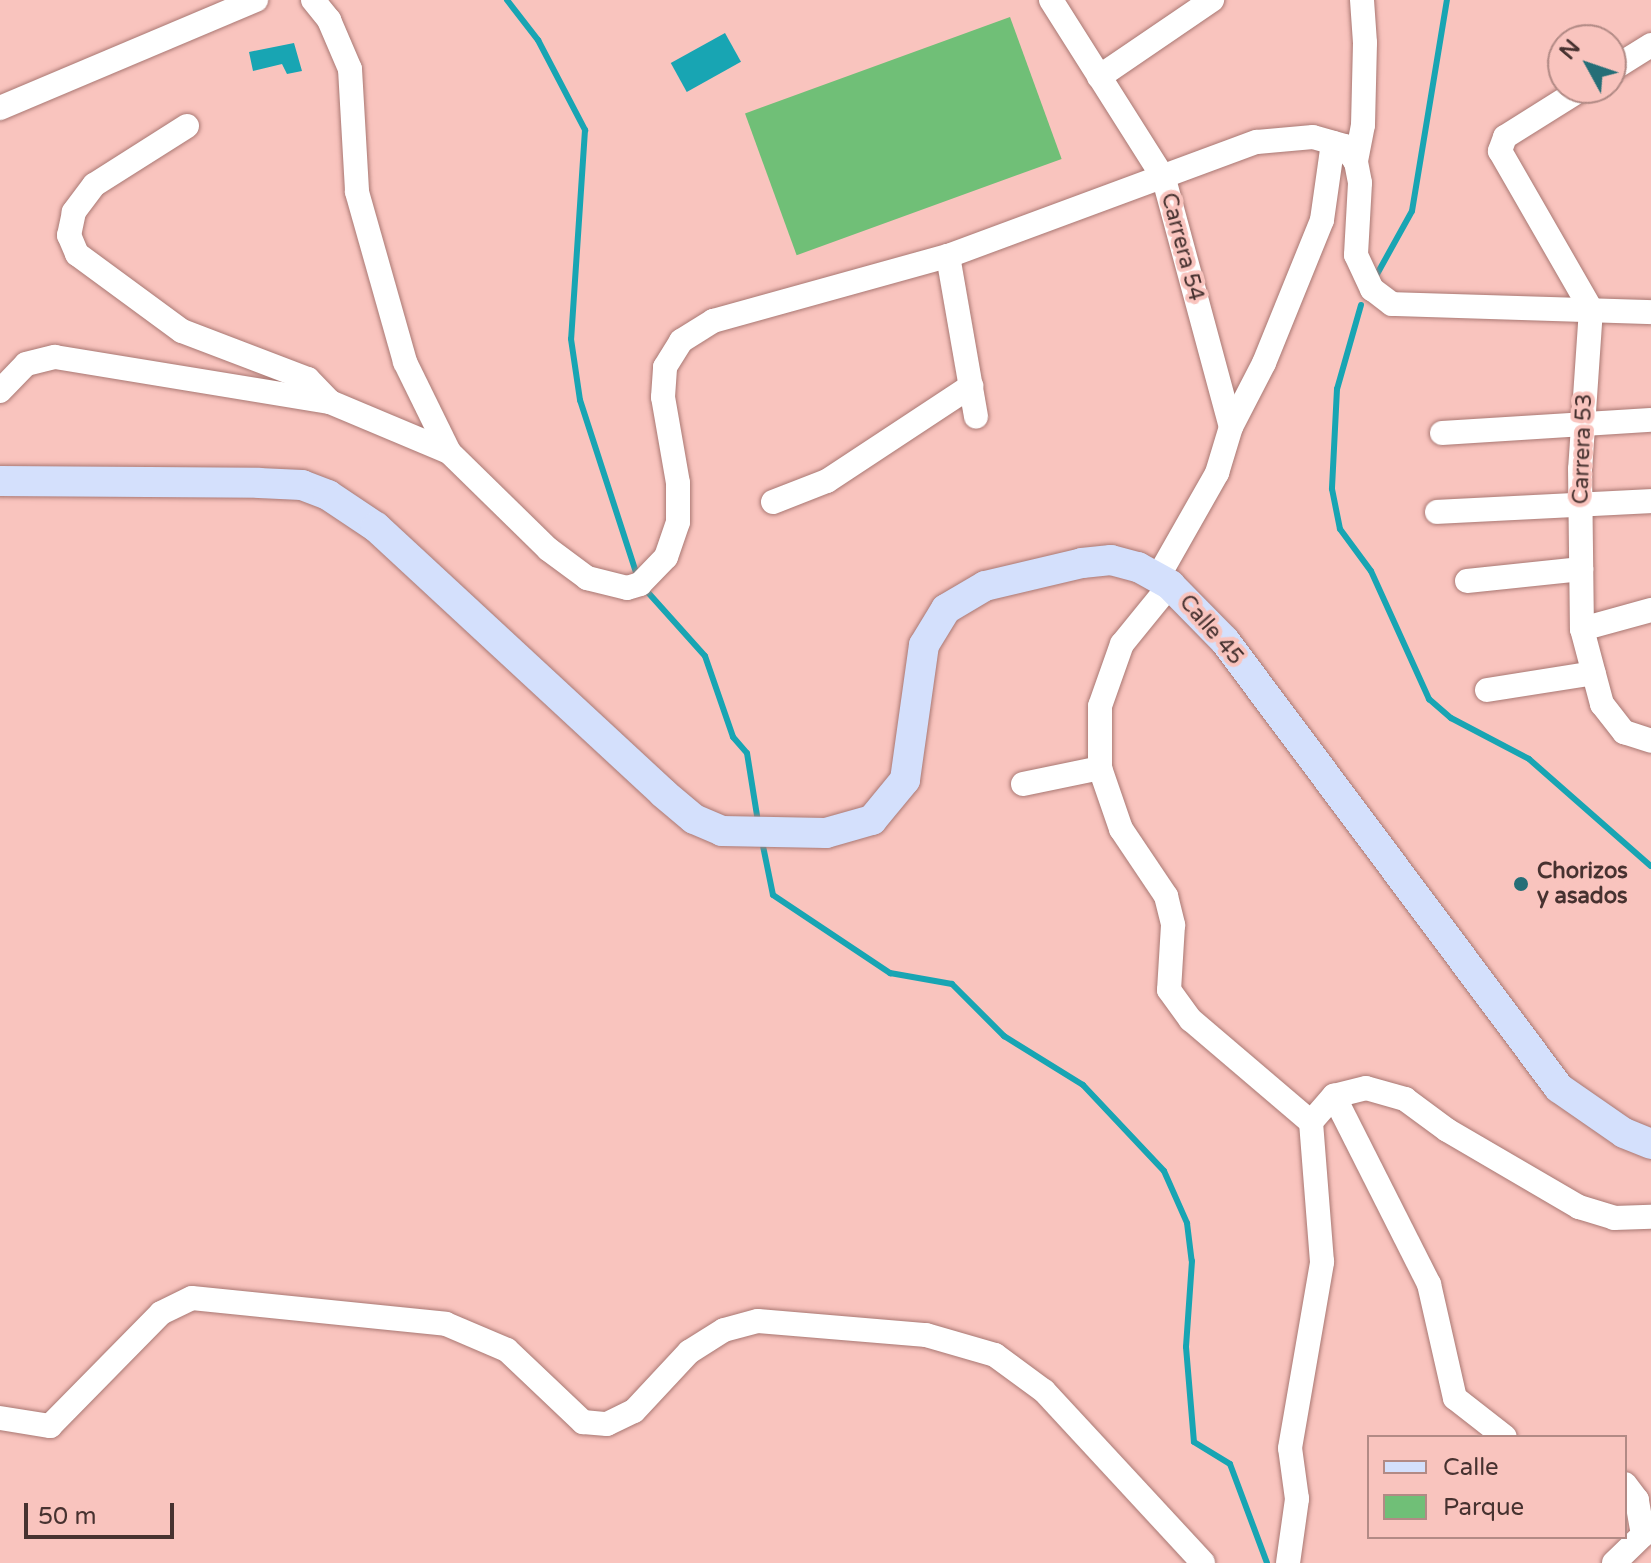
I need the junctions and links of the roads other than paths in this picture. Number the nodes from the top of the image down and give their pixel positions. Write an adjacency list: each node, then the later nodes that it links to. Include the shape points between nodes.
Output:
1 (256, 0): 10 (street)
2 (313, 0): 26 (street, via 329,20 350,69 357,192 405,362)
3 (1051, 0): 8 (street, Carrera 54)
4 (1212, 0): 8 (street)
5 (1362, 0): 13 (street, via 1363,125)
6 (1651, 45): 7 (street)
7 (1627, 60)
8 (1099, 77): 14 (street, Carrera 54)
9 (1558, 104): 16 (street, via 1505,137 1500,151)
10 (0, 108)
11 (187, 126): 20 (street, via 94,185 74,212 69,235 77,254 182,331 308,379)
12 (1333, 143): 13 (street, via 1344,146); 14 (street, via 1313,137 1257,142); 23 (street, via 1322,220 1264,363)
13 (1356, 162): 16 (street, via 1356,255 1372,289 1392,304)
14 (1164, 179): 15 (street); 23 (street, Carrera 54)
15 (948, 256): 18 (street); 26 (street, via 713,321 672,350 663,397 678,483 678,522 666,557 640,584 627,588 587,578 548,549)
16 (1591, 309): 17 (street); 24 (street, Carrera 53)
17 (1651, 312)
18 (971, 386): 21 (street); 29 (street, via 827,481)
19 (0, 391): 20 (street, via 26,364 55,357)
20 (330, 402): 26 (street)
21 (976, 417)
22 (1651, 420): 24 (street)
23 (1231, 427): 33 (street, via 1217,473)
24 (1582, 428): 25 (street); 30 (street, Carrera 53)
25 (1442, 433)
26 (449, 452)
27 (0, 481): 33 (main road, Calle 45, via 259,483 302,485 328,495 376,527 671,800 722,831 849,830 892,803 905,780 912,749 924,645 961,596 1111,560)
28 (1651, 501): 30 (street)
29 (773, 502)
30 (1580, 509): 31 (street); 32 (street, Carrera 53)
31 (1437, 512)
32 (1581, 569): 34 (street); 36 (street, Carrera 53)
33 (1164, 581): 40 (street, via 1122,644 1100,706); 44 (main road, Calle 45, via 1225,641 1559,1088 1591,1113)
34 (1467, 581)
35 (1651, 610): 36 (street)
36 (1582, 629): 37 (street, Carrera 53)
37 (1594, 673): 38 (street); 39 (street, Carrera 53, via 1602,704 1624,732)
38 (1487, 690)
39 (1651, 741)
40 (1100, 768): 41 (street); 43 (street, via 1121,829 1166,896 1173,925 1169,990 1191,1020)
41 (1023, 784)
42 (1334, 1096): 43 (street); 45 (street, via 1366,1088 1405,1099 1447,1130 1579,1207 1614,1218); 47 (street, via 1429,1284 1455,1398)
43 (1311, 1122): 50 (street, via 1322,1262 1290,1448 1297,1499)
44 (1651, 1144)
45 (1651, 1217)
46 (0, 1418): 49 (street, via 50,1426 161,1313 192,1298 446,1324 507,1350 583,1422 607,1424 634,1411 689,1352 724,1330 758,1321 926,1335 995,1355 1044,1391)
47 (1502, 1435)
48 (1627, 1487): 51 (street, via 1637,1500 1643,1535)
49 (1203, 1563)
50 (1288, 1563)
51 (1614, 1563)

